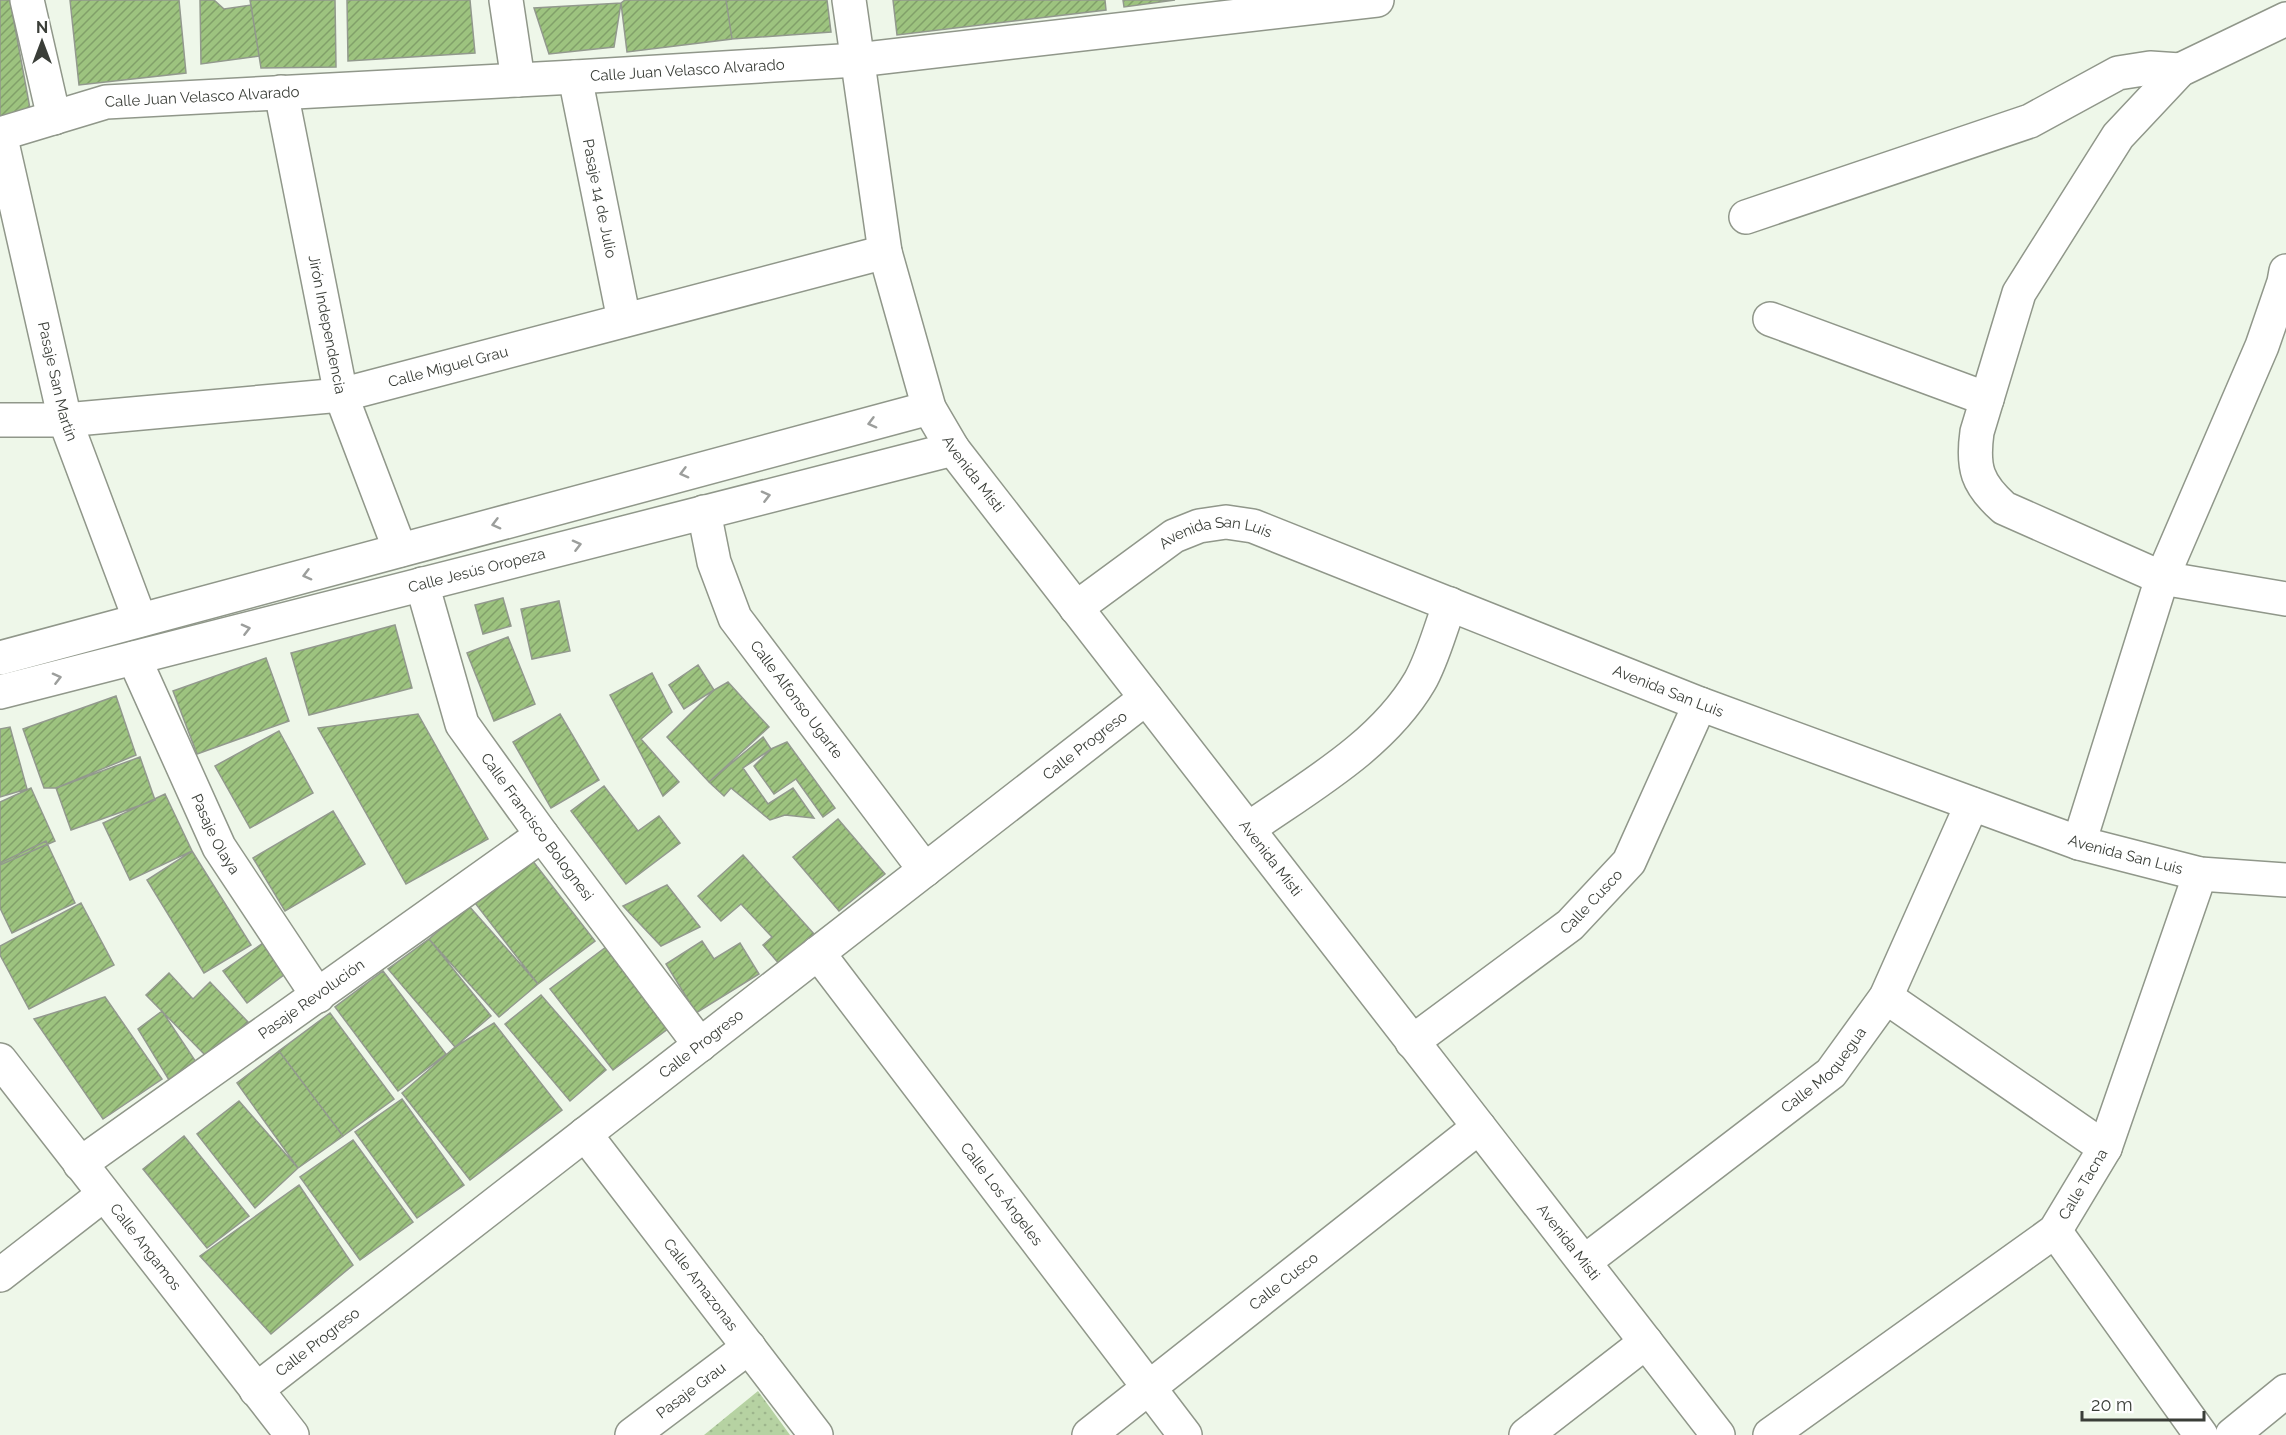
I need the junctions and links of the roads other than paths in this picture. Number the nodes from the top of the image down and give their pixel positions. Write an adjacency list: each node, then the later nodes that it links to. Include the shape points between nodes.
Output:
1 (27, 0): 11 (street)
2 (506, 0): 9 (street)
3 (849, 0): 6 (street, Avenida Misti)
4 (1377, 0): 6 (street, Calle Juan Velasco Alvarado)
5 (2286, 19): 7 (street)
6 (857, 60): 8 (street, Calle Juan Velasco Alvarado); 14 (street, Avenida Misti)
7 (2180, 70): 13 (street, via 2150,68 2118,73 2030,121); 20 (street, via 2118,136 2019,293)
8 (575, 77): 9 (street, Calle Juan Velasco Alvarado); 17 (street, Pasaje 14 de Julio)
9 (518, 80): 10 (street, Calle Juan Velasco Alvarado)
10 (281, 92): 11 (street, Calle Juan Velasco Alvarado, via 106,102); 19 (street, Jirón Independencia)
11 (54, 118): 12 (street, Calle Juan Velasco Alvarado)
12 (0, 134): 23 (street, Pasaje San Martín)
13 (1746, 218)
14 (885, 252): 17 (street, Calle Miguel Grau); 21 (street, Avenida Misti)
15 (2286, 271): 18 (street)
16 (1770, 319): 20 (street)
17 (624, 320): 19 (street, Calle Miguel Grau)
18 (2274, 347): 27 (street)
19 (340, 395): 23 (street, Calle Miguel Grau); 26 (street, Jirón Independencia)
20 (1987, 399): 27 (street, via 1974,454 1977,475 1988,494 2004,508)
21 (929, 408): 24 (street, Avenida Misti); 26 (street, one-way to 26)
22 (0, 420): 23 (street, Calle Miguel Grau)
23 (65, 420): 32 (street, Pasaje San Martín)
24 (953, 448): 25 (street, Calle Jesús Oropeza, one-way to 24); 31 (street, Avenida Misti)
25 (704, 512): 28 (street, Calle Jesús Oropeza, one-way to 25); 42 (street, Calle Alfonso Ugarte, via 714,562 735,618)
26 (400, 550): 32 (street, one-way to 32)
27 (2162, 578): 29 (street); 41 (street)
28 (422, 584): 34 (street, Calle Jesús Oropeza, one-way to 28); 40 (street, Calle Francisco Bolognesi, via 462,724)
29 (2286, 599)
30 (1450, 604): 31 (street, Avenida San Luis, via 1253,526 1226,522 1199,526 1174,536); 37 (street, Avenida San Luis); 39 (street, via 1421,679 1401,710 1369,743)
31 (1076, 608): 36 (street, Avenida Misti)
32 (140, 620): 33 (street)
33 (0, 658)
34 (134, 658): 35 (street, Calle Jesús Oropeza, one-way to 34); 46 (street, Pasaje Olaya, via 219,848)
35 (0, 692)
36 (1146, 698): 39 (street, Avenida Misti); 42 (street, Calle Progreso)
37 (1700, 704): 38 (street, Avenida San Luis); 48 (street, Calle Cusco, via 1629,862 1570,925)
38 (1972, 804): 41 (street, Avenida San Luis); 47 (street, Calle Moquegua)
39 (1248, 829): 48 (street, Avenida Misti)
40 (542, 835): 46 (street, Pasaje Revolución); 49 (street, Calle Francisco Bolognesi)
41 (2079, 843): 43 (street, Avenida San Luis)
42 (925, 870): 45 (street, Calle Progreso)
43 (2200, 874): 44 (street, Avenida San Luis); 53 (street, Calle Tacna)
44 (2286, 880)
45 (818, 953): 49 (street, Calle Progreso); 61 (street, Calle Los Ángeles)
46 (318, 996): 54 (street, Pasaje Revolución)
47 (1886, 997): 53 (street); 57 (street, Calle Moquegua, via 1831,1073)
48 (1412, 1042): 51 (street, Avenida Misti)
49 (700, 1045): 52 (street, Calle Progreso)
50 (0, 1060): 54 (street, Calle Angamos)
51 (1479, 1128): 57 (street, Avenida Misti); 61 (street, Calle Cusco)
52 (585, 1134): 60 (street, Calle Amazonas); 62 (street, Calle Progreso)
53 (2105, 1148): 56 (street, Calle Tacna)
54 (80, 1164): 55 (street, Calle Angamos)
55 (103, 1195): 58 (street); 62 (street, Calle Angamos)
56 (2055, 1231): 71 (street, Calle Tacna); 72 (street)
57 (1584, 1262): 59 (street, Avenida Misti)
58 (0, 1275)
59 (1646, 1342): 69 (street); 70 (street, Avenida Misti)
60 (749, 1347): 64 (street, Pasaje Grau); 66 (street, Calle Amazonas)
61 (1149, 1387): 67 (street, Calle Cusco); 68 (street, Calle Los Ángeles)
62 (256, 1390): 65 (street, Calle Angamos)
63 (2286, 1391): 73 (street)
64 (638, 1433)
65 (291, 1435)
66 (816, 1435)
67 (1089, 1435)
68 (1185, 1435)
69 (1526, 1435)
70 (1718, 1435)
71 (1770, 1435)
72 (2201, 1435)
73 (2232, 1435)

